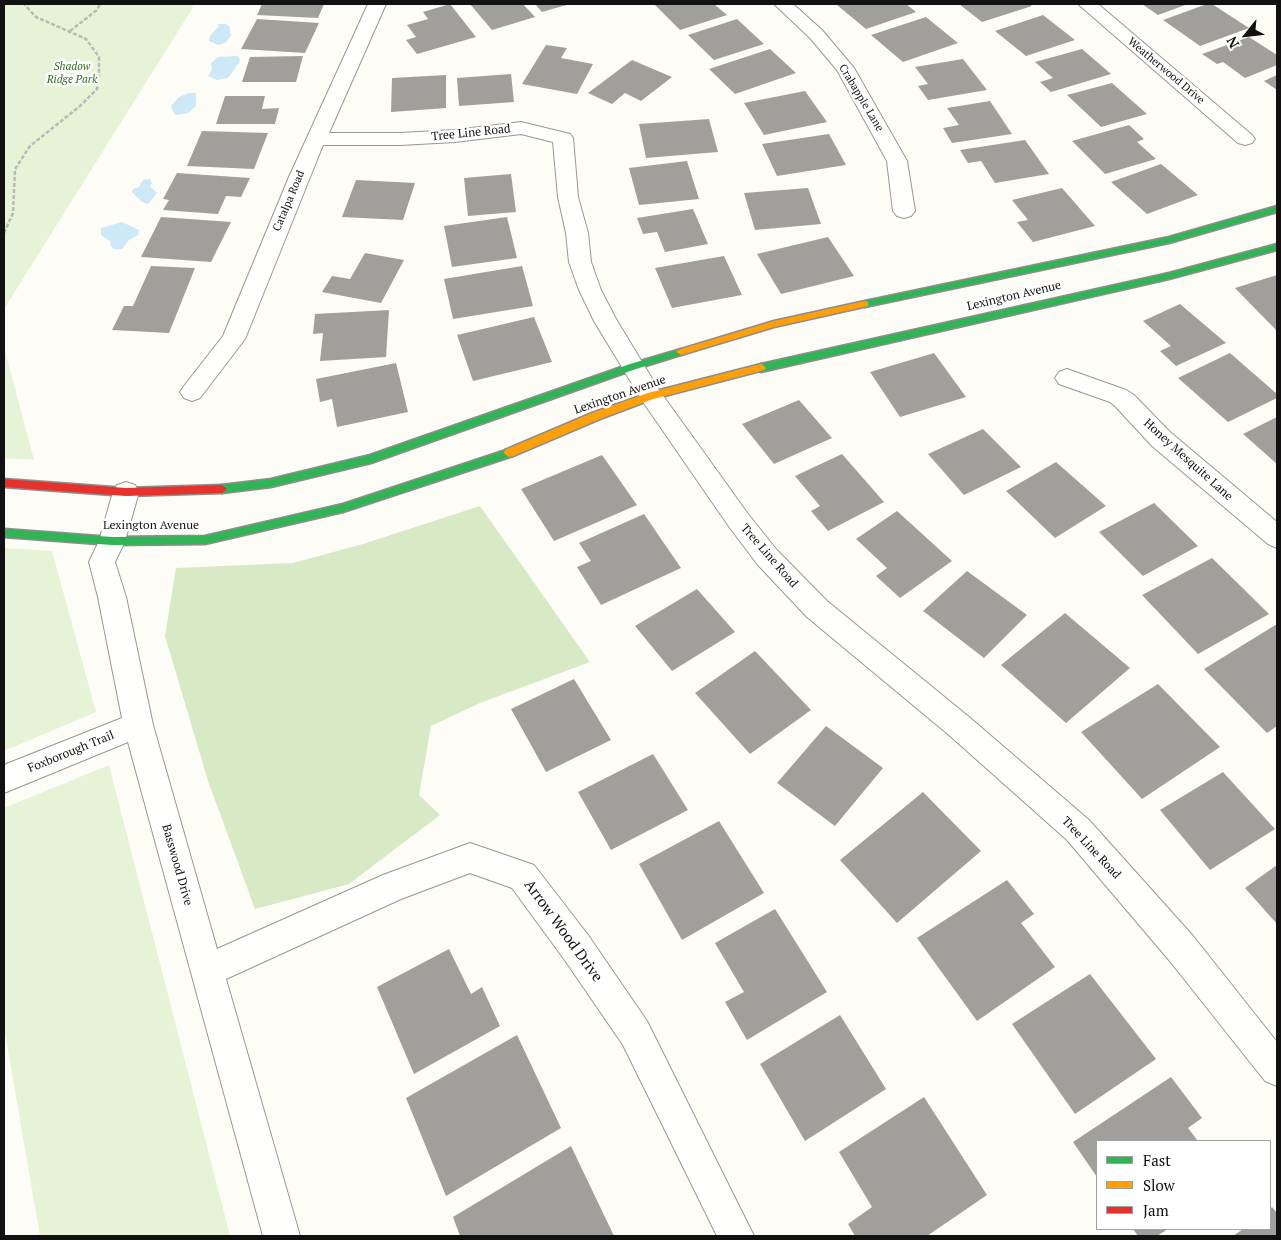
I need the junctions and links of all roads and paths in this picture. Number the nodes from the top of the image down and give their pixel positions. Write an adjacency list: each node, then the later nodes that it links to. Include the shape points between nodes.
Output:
1 (24, 4): 6 (path, via 36,17)
2 (100, 4): 6 (path)
3 (377, 4): 7 (street, Catalpa Road)
4 (784, 4): 10 (street, Crabapple Lane, via 845,68 878,124 897,161)
5 (1087, 4): 8 (street, Weatherwood Drive)
6 (70, 31): 11 (path, via 86,39 99,57 97,89 30,146 15,169 13,213)
7 (317, 139): 13 (street, Tree Line Road, via 400,139 521,128 563,138 568,197 580,262 605,322); 15 (street, Catalpa Road, via 233,339)
8 (1245, 140)
9 (1277, 209): 13 (street, Lexington Avenue, via 1169,240 774,324)
10 (904, 212)
11 (4, 233)
12 (1277, 247): 16 (street, Lexington Avenue, via 1169,276 790,360)
13 (633, 366): 16 (street, Tree Line Road); 18 (street, Lexington Avenue, via 371,459 271,483 226,490)
14 (1068, 378): 20 (street, Honey Mesquite Lane, via 1125,401 1161,439)
15 (192, 392)
16 (651, 396): 21 (street, Lexington Avenue, via 498,458 343,508 205,540); 25 (street, Tree Line Road, via 767,556 817,609 1078,830 1181,948)
17 (4, 483): 18 (street, Lexington Avenue)
18 (126, 492): 21 (street, Basswood Drive)
19 (4, 533): 21 (street, Lexington Avenue)
20 (1277, 537)
21 (112, 541): 22 (street, Basswood Drive, via 102,562)
22 (138, 725): 23 (street, Foxborough Trail); 24 (street, Basswood Drive)
23 (4, 779)
24 (206, 971): 26 (street, Basswood Drive); 27 (street, Arrow Wood Drive, via 394,886 470,858 524,876 635,1034)
25 (1277, 1069)
26 (281, 1236)
27 (736, 1236)

